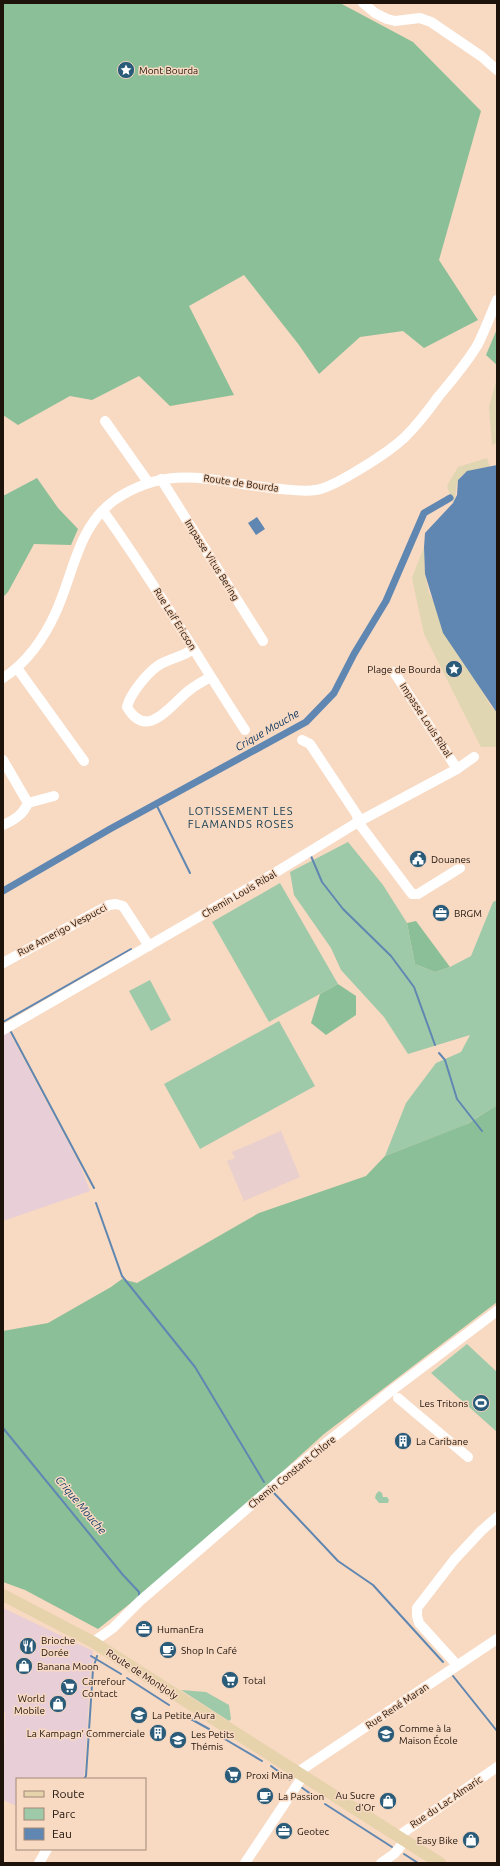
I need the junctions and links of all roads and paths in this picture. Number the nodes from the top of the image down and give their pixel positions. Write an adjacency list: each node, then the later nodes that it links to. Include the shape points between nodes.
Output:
1 (363, 3): 2 (street, via 375,13 394,21 420,18 431,22)
2 (497, 70)
3 (497, 300): 5 (street, Route de Bourda, via 478,344 404,438 367,465 332,485 316,490 293,490 255,487 192,476)
4 (105, 421): 6 (street)
5 (161, 479): 6 (street, Route de Bourda); 8 (street, Impasse Vitus Bering)
6 (148, 482): 7 (street, Route de Bourda)
7 (103, 510): 9 (street, Rue Leif Ericson, via 132,550); 10 (street, Route de Bourda, via 87,531 56,613 33,650)
8 (263, 642)
9 (193, 649): 12 (street, Rue Leif Ericson); 12 (street, via 185,655 159,665 129,698 127,707 133,718 144,722 161,716 190,689)
10 (17, 668): 13 (street, Route de Bourda); 18 (street)
11 (394, 672): 19 (street, Impasse Louis Ribal)
12 (210, 677): 14 (street, Rue Leif Ericson)
13 (3, 678)
14 (245, 730)
15 (302, 740): 22 (street, via 310,744)
16 (474, 757): 19 (street, Chemin Louis Ribal)
17 (3, 760): 21 (street)
18 (84, 760)
19 (457, 769): 22 (street, Chemin Louis Ribal)
20 (54, 796): 21 (street)
21 (28, 803): 23 (street, via 21,814)
22 (358, 822): 24 (street, via 412,894 418,894); 25 (street, Chemin Louis Ribal)
23 (3, 825)
24 (460, 868)
25 (149, 946): 26 (street, Rue Amerigo Vespucci, via 123,906 116,904 109,905); 27 (street, Chemin Louis Ribal)
26 (3, 963)
27 (3, 1030)
28 (495, 1315): 34 (street, Chemin Constant Chlore, via 391,1391 279,1481)
29 (398, 1398): 30 (street)
30 (468, 1457)
31 (497, 1517): 35 (street, via 454,1560 417,1608 416,1616 419,1623)
32 (3, 1595): 34 (main road, Route de Montjoly)
33 (497, 1639): 35 (street, Rue René Maran)
34 (94, 1642): 37 (main road, Route de Montjoly)
35 (457, 1664): 37 (street, Rue René Maran)
36 (497, 1768): 38 (street, Rue du Lac Almaric)
37 (300, 1774): 38 (main road, Route de Montjoly); 40 (street)
38 (401, 1839): 41 (main road, Route de Montjoly); 43 (street, Rue du Lac Almaric, via 394,1854)
39 (46, 1850): 42 (street)
40 (246, 1862)
41 (438, 1862)
42 (39, 1863)
43 (381, 1863)

